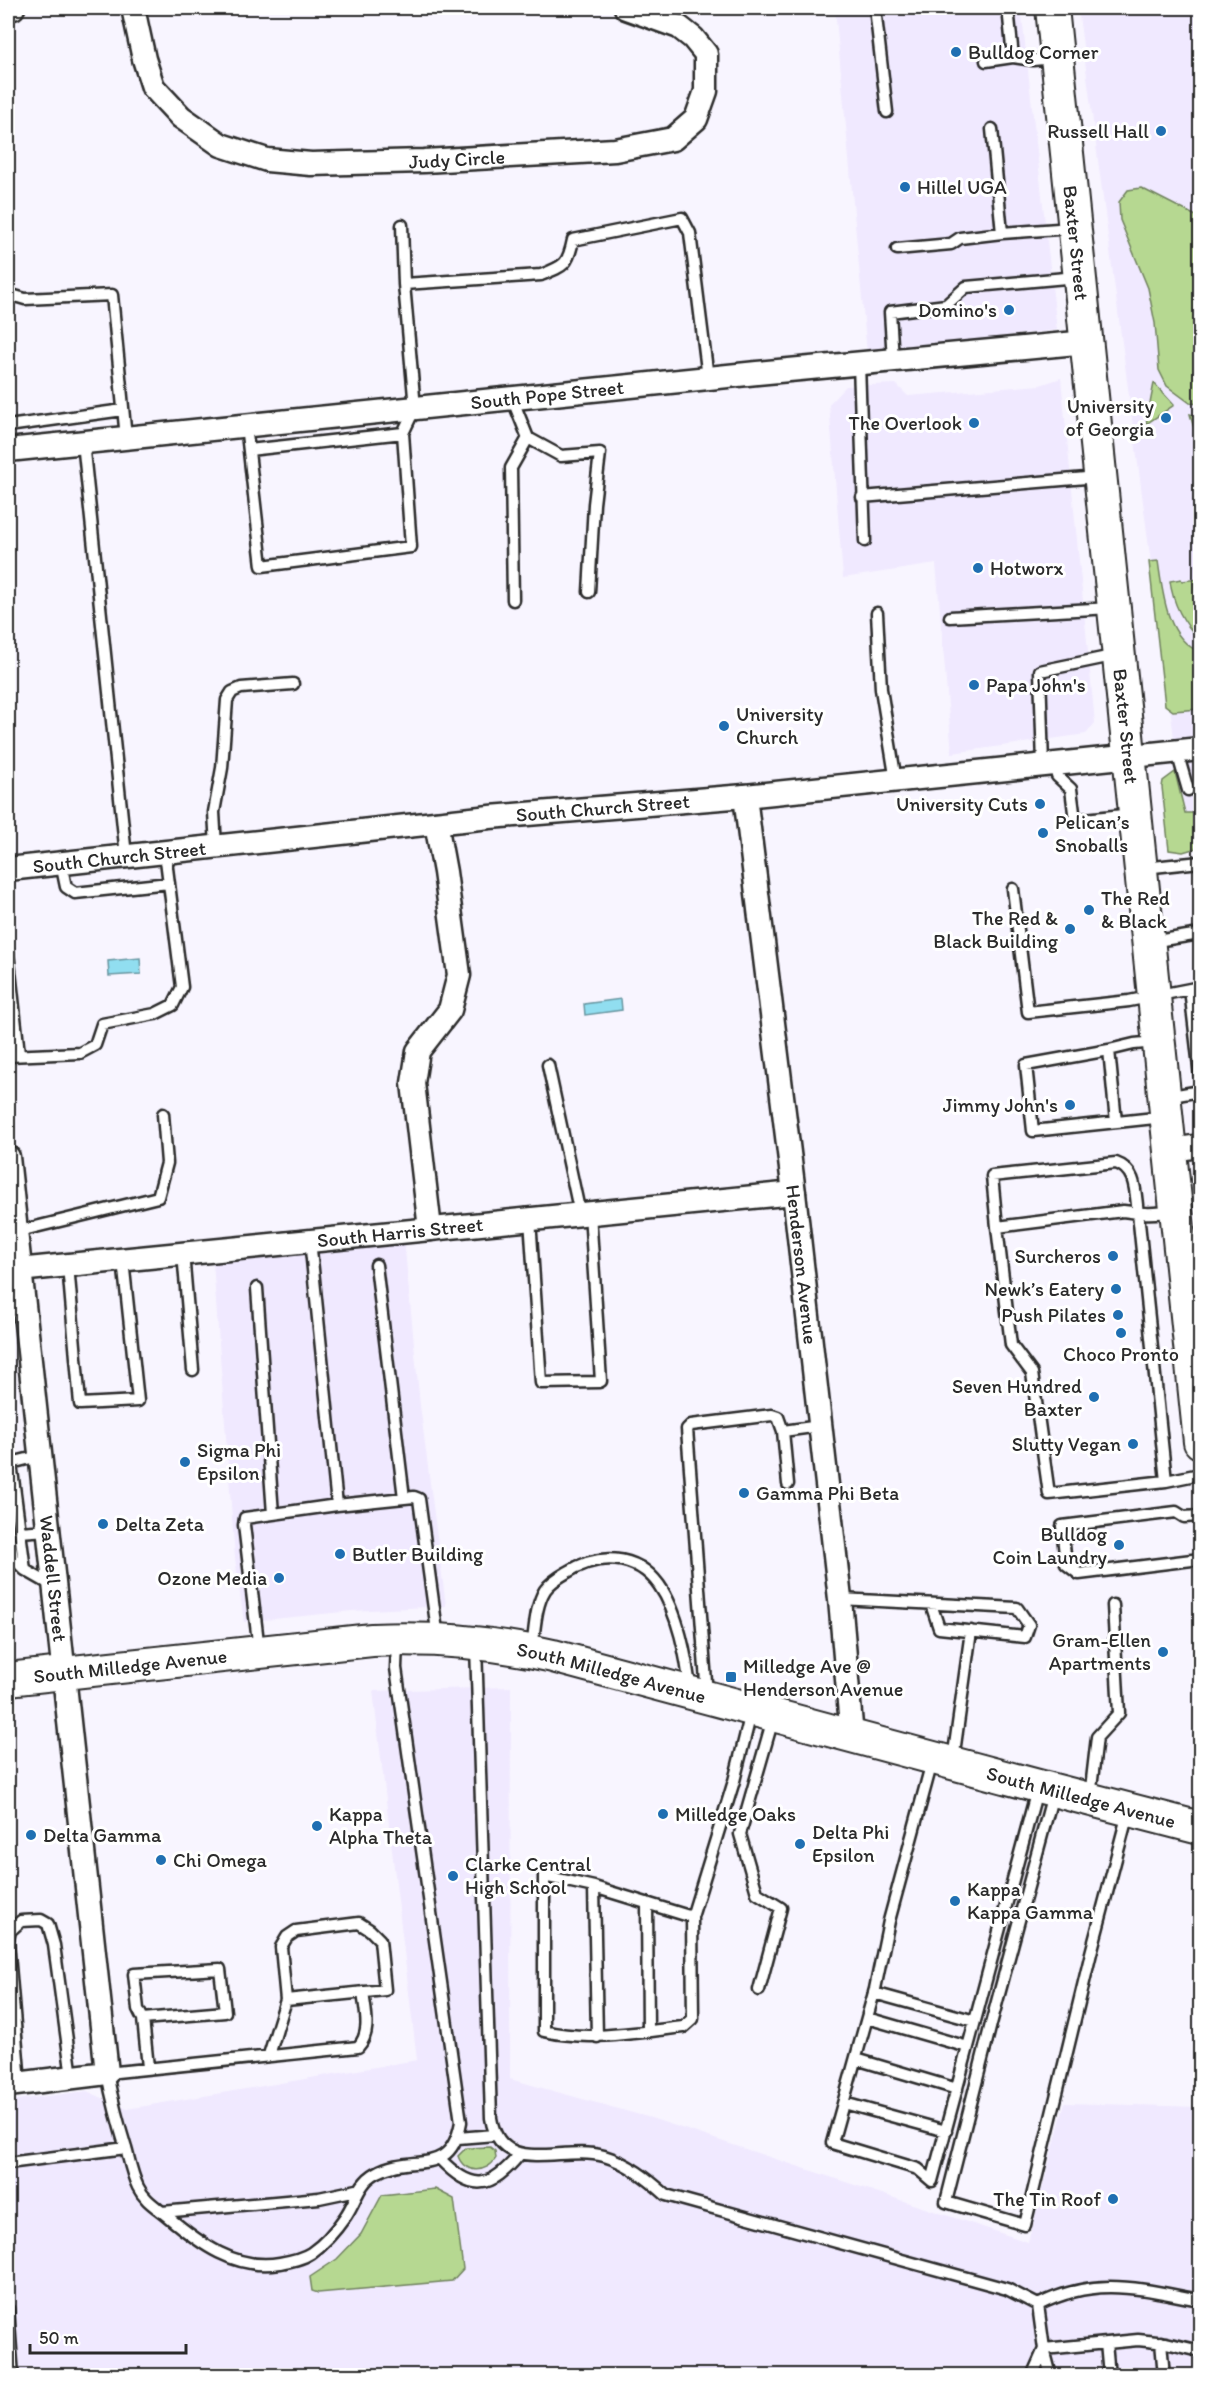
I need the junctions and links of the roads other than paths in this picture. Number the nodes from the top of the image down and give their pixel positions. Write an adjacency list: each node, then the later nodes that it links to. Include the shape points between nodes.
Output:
1 (8, 8): 2 (street)
2 (13, 8)
3 (133, 8): 4 (street, Judy Circle, via 153,87 181,117 221,145 267,160 311,164 615,150 673,140 696,119 706,91 706,54 679,27)
4 (626, 8)
5 (876, 8): 11 (lane)
6 (1008, 8): 8 (lane)
7 (1052, 8): 9 (main road, Baxter Street)
8 (1013, 57): 9 (lane); 10 (lane)
9 (1058, 57): 14 (main road, Baxter Street)
10 (986, 61)
11 (887, 112)
12 (992, 129): 15 (lane)
13 (402, 225): 18 (lane)
14 (1075, 228): 15 (lane); 17 (main road, Baxter Street)
15 (1002, 233): 16 (lane, via 960,238 951,244)
16 (897, 249)
17 (1080, 276): 20 (main road, Baxter Street); 21 (lane, via 966,287 946,305 890,312)
18 (404, 285): 23 (lane, via 541,275 562,267 569,259 573,240 682,218 690,233); 25 (lane)
19 (8, 294): 26 (lane, via 25,299 112,295)
20 (1087, 342): 21 (street, South Pope Street); 35 (main road, Baxter Street)
21 (893, 360): 22 (street, South Pope Street)
22 (859, 364): 23 (street, South Pope Street); 36 (lane)
23 (708, 378): 24 (street, South Pope Street)
24 (512, 398): 25 (street, South Pope Street); 31 (lane)
25 (415, 408): 27 (street, South Pope Street); 29 (lane)
26 (123, 410): 28 (lane); 30 (lane)
27 (246, 425): 30 (street, South Pope Street); 34 (lane)
28 (8, 426)
29 (403, 433): 34 (lane); 34 (lane, via 411,547 262,566)
30 (126, 438): 32 (street, South Pope Street)
31 (528, 438): 38 (lane, via 561,456 600,453); 39 (lane, via 511,468)
32 (82, 442): 33 (street, South Pope Street); 56 (lane)
33 (8, 450)
34 (249, 450)
35 (1101, 477): 36 (lane); 40 (main road, Baxter Street)
36 (862, 497): 37 (lane)
37 (865, 541)
38 (589, 592)
39 (513, 600)
40 (1114, 608): 42 (lane); 43 (main road, Baxter Street)
41 (877, 613): 49 (lane, via 881,689)
42 (950, 617)
43 (1120, 655): 47 (main road, Baxter Street); 48 (lane, via 1040,671)
44 (293, 684): 54 (lane, via 241,688 227,700 214,812)
45 (1200, 749): 46 (street, South Church Street)
46 (1177, 752): 47 (street, South Church Street); 50 (lane)
47 (1131, 757): 48 (street, South Church Street); 52 (main road, Baxter Street)
48 (1049, 765): 49 (street, South Church Street); 52 (lane, via 1071,789 1075,820)
49 (896, 781): 51 (street, South Church Street)
50 (1188, 790)
51 (745, 796): 53 (street, South Church Street); 80 (street, Henderson Avenue)
52 (1136, 814): 59 (main road, Baxter Street)
53 (436, 823): 54 (street, South Church Street); 86 (street, via 459,975 450,1010 418,1051 412,1083)
54 (216, 847): 55 (street, South Church Street)
55 (165, 852): 56 (street, South Church Street); 61 (lane)
56 (126, 856): 58 (street, South Church Street)
57 (1200, 862): 59 (lane)
58 (61, 863): 60 (street, South Church Street); 61 (lane, via 66,887 75,892)
59 (1142, 868): 64 (main road, Baxter Street)
60 (8, 869)
61 (169, 883): 70 (lane, via 182,987 173,1005 155,1014 102,1024 94,1045 80,1053)
62 (1013, 889): 67 (lane, via 1028,1012)
63 (1200, 933): 64 (lane)
64 (1149, 942): 67 (main road, Baxter Street)
65 (8, 952): 70 (lane)
66 (1195, 988): 67 (lane); 73 (lane)
67 (1156, 997): 68 (main road, Baxter Street)
68 (1160, 1041): 69 (lane); 75 (main road, Baxter Street)
69 (1109, 1050): 77 (lane); 77 (lane, via 1026,1065 1033,1131)
70 (19, 1054): 71 (lane)
71 (8, 1056)
72 (548, 1065): 82 (lane)
73 (1200, 1076)
74 (1200, 1092): 75 (lane)
75 (1167, 1107): 77 (lane); 78 (main road, Baxter Street)
76 (163, 1114): 87 (lane, via 166,1163 158,1197)
77 (1116, 1122)
78 (1186, 1148): 81 (main road, Baxter Street)
79 (8, 1157): 87 (street, Waddell Street)
80 (794, 1193): 82 (street, South Harris Street); 98 (street, Henderson Avenue)
81 (1178, 1211): 83 (lane); 95 (main road, Baxter Street)
82 (585, 1213): 84 (street, South Harris Street); 84 (lane, via 599,1382 541,1383)
83 (1138, 1213): 85 (lane, via 1123,1211); 85 (lane, via 1132,1175 1126,1166 1116,1163 992,1176); 103 (lane)
84 (530, 1219): 86 (street, South Harris Street)
85 (997, 1227): 103 (lane, via 1011,1345 1032,1373 1049,1494)
86 (430, 1229): 88 (street, South Harris Street)
87 (15, 1232): 93 (street, Waddell Street)
88 (309, 1239): 89 (street, South Harris Street); 106 (lane)
89 (183, 1253): 90 (street, South Harris Street); 96 (lane)
90 (123, 1260): 91 (street, South Harris Street); 91 (lane, via 138,1401 80,1404)
91 (68, 1265): 93 (street, South Harris Street)
92 (376, 1265): 105 (lane)
93 (13, 1270): 101 (street, Waddell Street)
94 (257, 1288): 108 (lane)
95 (1194, 1318): 97 (main road, Baxter Street)
96 (193, 1370)
97 (1197, 1382): 100 (main road, Baxter Street)
98 (820, 1426): 99 (lane); 116 (street, Henderson Avenue)
99 (783, 1431): 104 (lane); 127 (lane, via 778,1417 772,1415 691,1425 687,1429)
100 (1200, 1442)
101 (39, 1456): 107 (lane, via 11,1463); 110 (street, Waddell Street)
102 (1200, 1474): 103 (lane)
103 (1166, 1481)
104 (788, 1484)
105 (409, 1498): 106 (lane); 121 (lane, via 419,1499 422,1513)
106 (337, 1505): 108 (lane)
107 (12, 1508): 111 (lane)
108 (273, 1514): 123 (lane, via 245,1518 244,1525)
109 (1200, 1516): 113 (lane, via 1184,1517 1176,1512 1062,1526 1066,1564 1079,1574)
110 (47, 1530): 111 (lane); 115 (street, Waddell Street)
111 (20, 1532): 114 (lane)
112 (10, 1542): 114 (lane, via 12,1558)
113 (1200, 1559)
114 (25, 1570): 115 (lane)
115 (53, 1586): 125 (street, Waddell Street)
116 (840, 1599): 117 (lane); 129 (street, Henderson Avenue)
117 (931, 1604): 119 (lane, via 939,1628); 119 (lane, via 1017,1608 1029,1625 1025,1637)
118 (1113, 1605): 132 (lane, via 1119,1713 1097,1737)
119 (971, 1631): 130 (lane)
120 (397, 1639): 121 (main road, South Milledge Avenue); 123 (main road, South Milledge Avenue); 159 (lane, via 396,1668 460,2122)
121 (438, 1639): 122 (main road, South Milledge Avenue)
122 (476, 1641): 124 (main road, South Milledge Avenue); 158 (lane, via 491,2118)
123 (259, 1651): 125 (main road, South Milledge Avenue)
124 (532, 1652): 127 (main road, South Milledge Avenue); 127 (lane, via 546,1589 572,1569 595,1560 624,1560 642,1567 659,1586 675,1619)
125 (63, 1671): 126 (main road, South Milledge Avenue); 152 (street, Waddell Street)
126 (8, 1679)
127 (698, 1695): 128 (main road, South Milledge Avenue)
128 (763, 1713): 129 (main road, South Milledge Avenue); 137 (lane, via 734,1781); 139 (lane, via 740,1834 757,1893 781,1908)
129 (852, 1737): 130 (main road, South Milledge Avenue)
130 (943, 1761): 131 (main road, South Milledge Avenue); 141 (lane, via 889,1921)
131 (1046, 1788): 132 (main road, South Milledge Avenue); 133 (lane, via 946,2202 1025,2225); 145 (lane)
132 (1090, 1800): 133 (main road, South Milledge Avenue)
133 (1129, 1810): 134 (main road, South Milledge Avenue)
134 (1200, 1827)
135 (594, 1887): 136 (lane); 147 (lane); 147 (lane, via 544,1876 544,2031)
136 (647, 1903): 137 (lane); 146 (lane)
137 (692, 1917): 146 (lane, via 693,2019 684,2027)
138 (8, 1941): 153 (lane, via 10,1931 21,1921 41,1920 48,1924); 154 (lane)
139 (759, 1990)
140 (363, 1992): 142 (lane); 142 (lane, via 385,1990 380,1940 358,1923 296,1931 287,1937 281,1947); 149 (lane, via 367,2031 358,2047)
141 (874, 1993): 143 (lane); 145 (lane)
142 (286, 2000): 149 (lane)
143 (867, 2018): 148 (lane); 150 (lane)
144 (143, 2019): 144 (lane, via 134,1974 220,1969 225,2012); 151 (lane)
145 (975, 2021): 148 (lane)
146 (648, 2031): 147 (lane)
147 (597, 2037)
148 (968, 2048): 155 (lane)
149 (269, 2055): 151 (lane)
150 (856, 2059): 155 (lane); 156 (lane)
151 (148, 2067): 152 (lane)
152 (107, 2073): 153 (street); 160 (lane)
153 (72, 2077): 154 (street)
154 (14, 2084)
155 (957, 2090): 157 (lane)
156 (844, 2103): 157 (lane); 157 (lane, via 832,2143 918,2169 932,2181)
157 (946, 2131)
158 (495, 2135): 159 (lane); 161 (lane, via 505,2148)
159 (458, 2138): 162 (lane)
160 (126, 2148): 163 (lane); 165 (lane, via 137,2185 147,2201)
161 (519, 2154): 162 (lane, via 494,2179 475,2183 463,2180); 167 (lane, via 585,2152 606,2157 644,2176 666,2195 1007,2289)
162 (440, 2159): 164 (lane, via 375,2173)
163 (8, 2163)
164 (357, 2190): 165 (lane, via 319,2198); 165 (lane, via 347,2216 310,2254 262,2265 214,2251)
165 (162, 2212)
166 (1200, 2300): 167 (lane, via 1101,2286)
167 (1038, 2305): 171 (lane)
168 (8, 2309): 173 (lane)
169 (1161, 2342): 170 (lane); 172 (lane); 177 (lane)
170 (1106, 2343): 171 (lane); 176 (lane)
171 (1044, 2349): 174 (lane); 175 (lane)
172 (1200, 2352)
173 (13, 2376)
174 (1032, 2376)
175 (1051, 2376)
176 (1109, 2376)
177 (1164, 2376)

